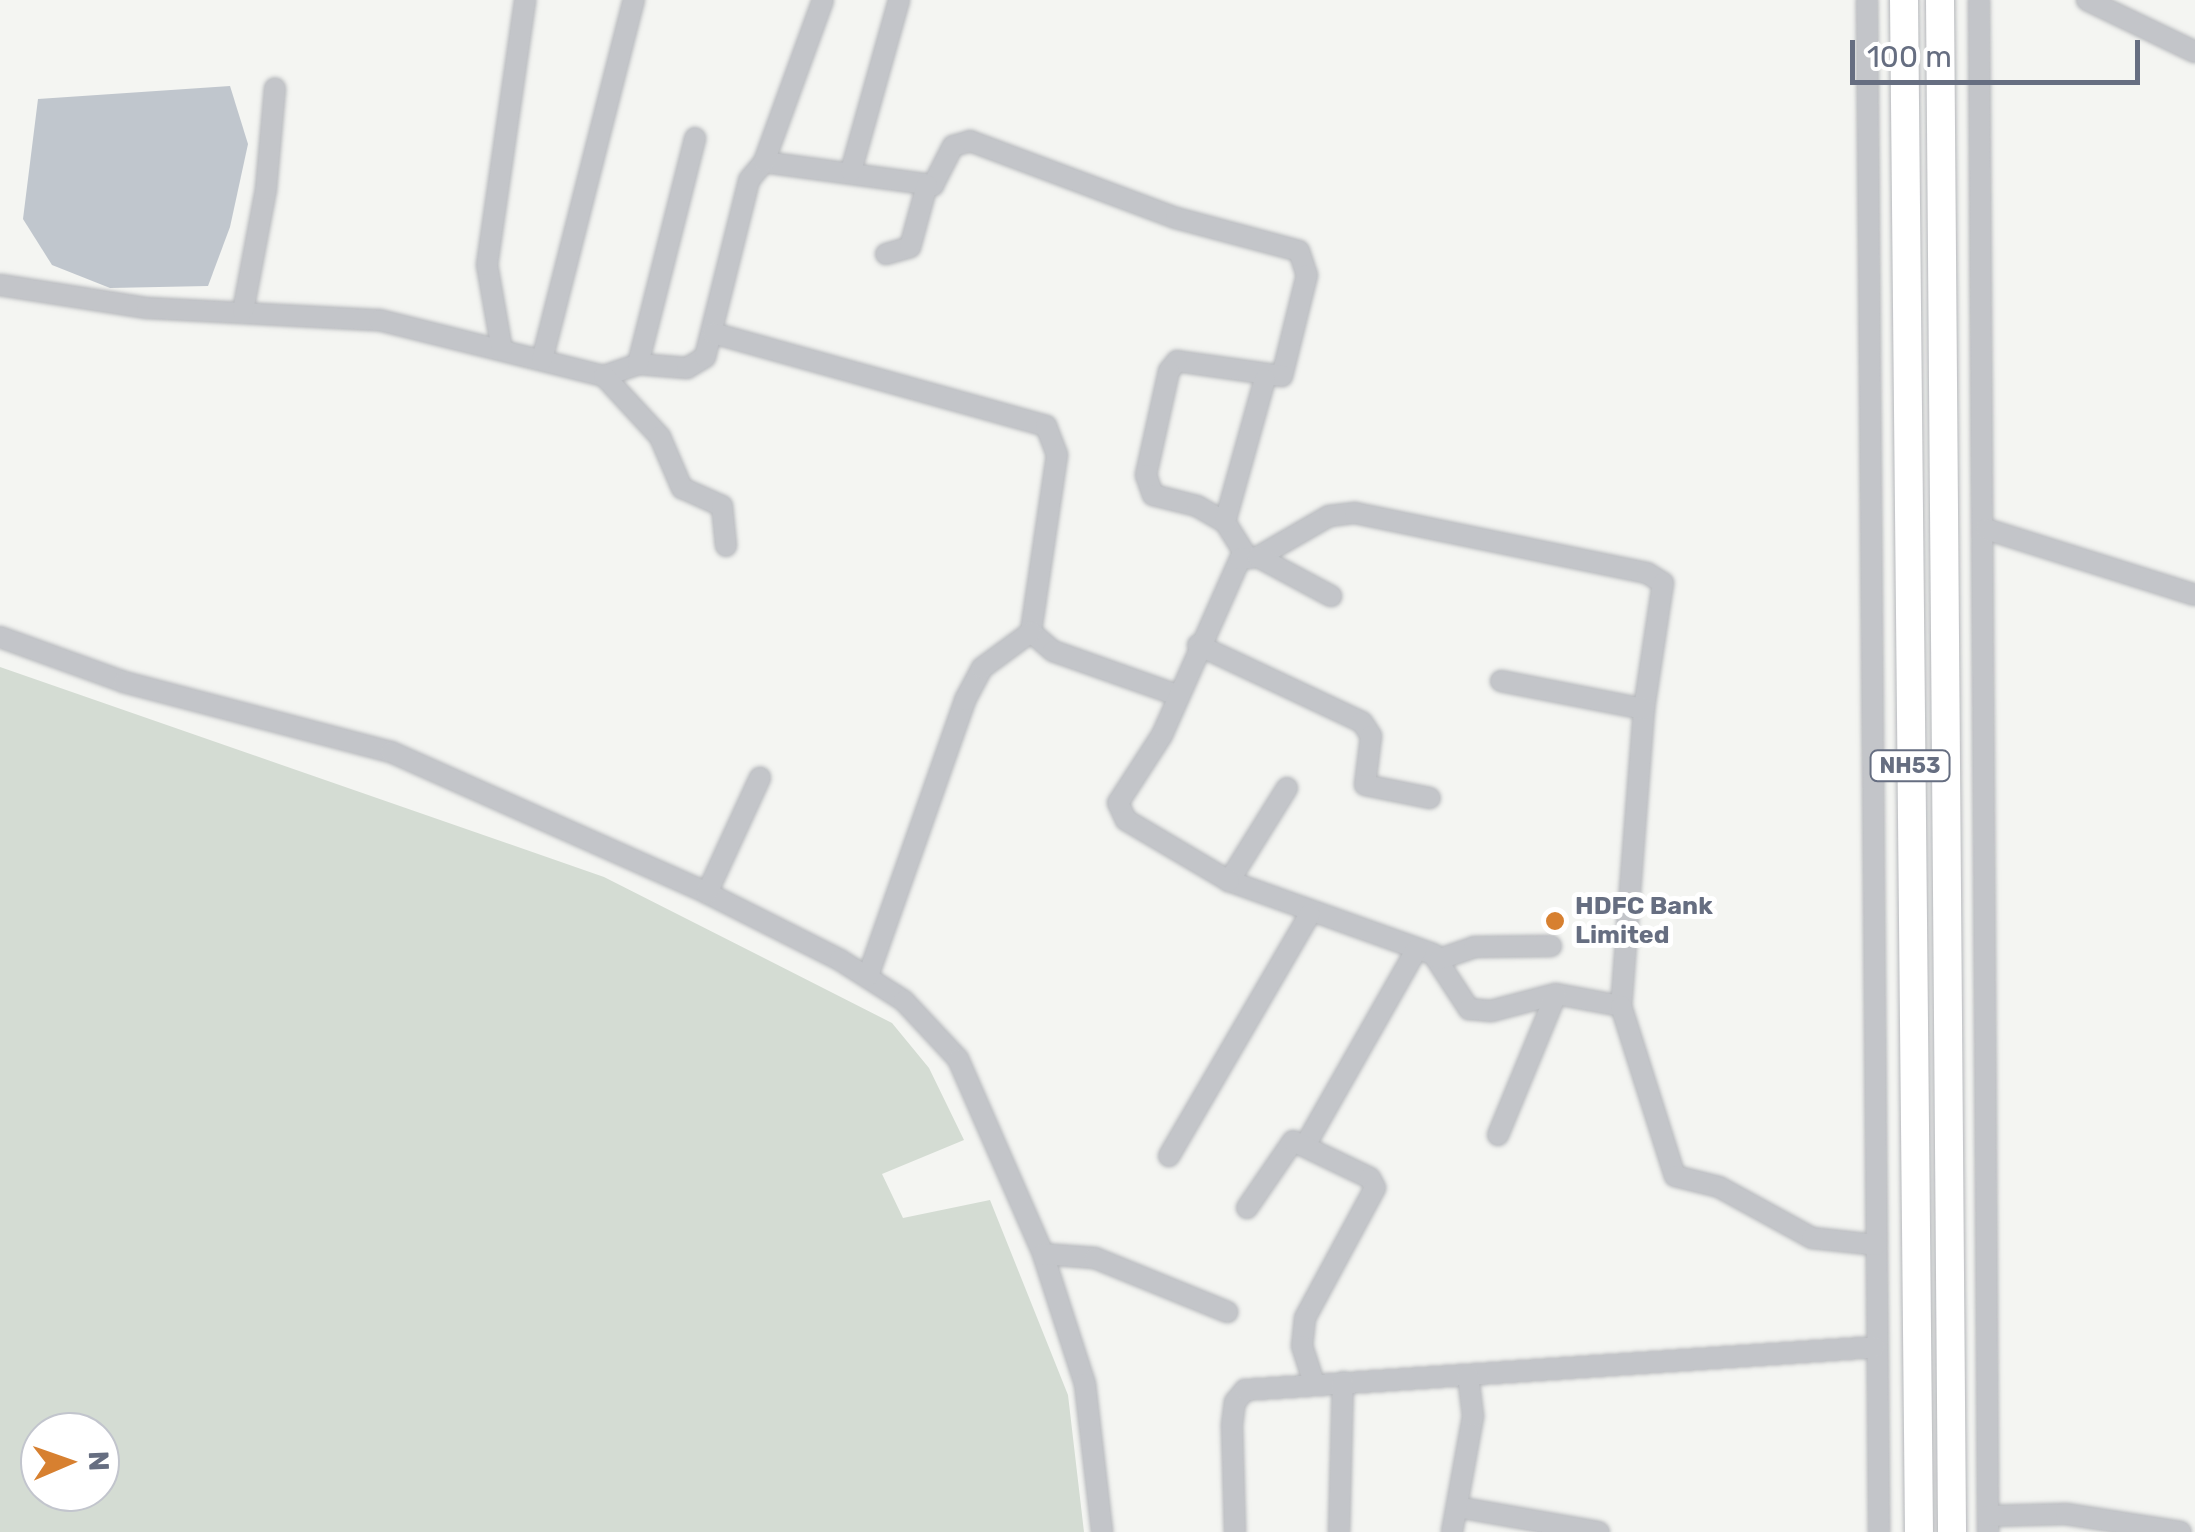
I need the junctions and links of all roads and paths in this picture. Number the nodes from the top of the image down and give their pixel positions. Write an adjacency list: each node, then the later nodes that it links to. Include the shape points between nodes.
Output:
1 (525, 0): 20 (street, via 487,265)
2 (634, 0): 21 (street)
3 (823, 0): 13 (street)
4 (899, 0): 14 (street)
5 (1867, 0): 53 (street)
6 (1904, 0): 68 (highway, NH53)
7 (1940, 0): 69 (highway, NH53)
8 (1979, 0): 26 (street)
9 (2086, 0): 10 (street)
10 (2195, 52)
11 (275, 88): 18 (street, via 266,188)
12 (695, 138): 22 (street)
13 (764, 162): 14 (street); 19 (street, via 749,180)
14 (851, 170): 15 (street)
15 (927, 185): 16 (street, via 910,246); 24 (street, via 939,181 953,146 970,141 1176,218 1300,252 1307,275 1286,368 1282,376)
16 (886, 254)
17 (0, 285): 18 (street, via 147,308)
18 (243, 311): 20 (street, via 379,320)
19 (713, 332): 22 (street, via 697,365); 31 (street, via 1054,432 1058,455)
20 (502, 350): 21 (street)
21 (542, 360): 23 (street)
22 (638, 364): 23 (street)
23 (604, 376): 27 (street, via 660,436 682,488 722,506)
24 (1264, 379): 25 (street); 25 (street, via 1185,360 1169,370 1147,487)
25 (1225, 522): 28 (street)
26 (1986, 529): 29 (street); 61 (street)
27 (726, 546)
28 (1252, 557): 30 (street); 33 (street, via 1234,566); 36 (street, via 1329,516 1355,513 1657,577 1665,594)
29 (2195, 594)
30 (1331, 596)
31 (1032, 632): 35 (street, via 1053,650); 46 (street, via 982,668 964,700)
32 (0, 638): 41 (street, via 124,682 390,752)
33 (1198, 645): 35 (street); 39 (street, via 1362,722 1371,736 1365,785)
34 (1501, 681): 36 (street)
35 (1177, 695): 40 (street, via 1162,734 1116,810)
36 (1644, 709): 48 (street)
37 (760, 778): 41 (street)
38 (1287, 788): 40 (street)
39 (1430, 798)
40 (1229, 882): 42 (street)
41 (707, 894): 46 (street)
42 (1310, 914): 44 (street); 51 (street)
43 (1551, 946): 45 (street, via 1474,946)
44 (1417, 949): 45 (street); 50 (street)
45 (1440, 958): 47 (street, via 1469,1010 1491,1012)
46 (868, 976): 54 (street, via 933,1026 958,1059)
47 (1556, 994): 48 (street); 49 (street)
48 (1621, 1006): 53 (street, via 1675,1176 1719,1187 1812,1238)
49 (1498, 1135)
50 (1306, 1144): 52 (street, via 1285,1144); 59 (street, via 1375,1188 1305,1318 1302,1346)
51 (1169, 1156)
52 (1248, 1208)
53 (1876, 1245): 56 (street)
54 (1044, 1254): 55 (street, via 1095,1258); 62 (street, via 1085,1384)
55 (1227, 1312)
56 (1874, 1347): 57 (street); 67 (street)
57 (1468, 1375): 58 (street); 60 (street, via 1473,1416)
58 (1343, 1382): 59 (street); 64 (street)
59 (1314, 1383): 63 (street, via 1268,1384 1245,1390 1235,1402)
60 (1457, 1507): 65 (street); 66 (street)
61 (1988, 1524): 70 (street, via 2066,1514)
62 (1102, 1532)
63 (1235, 1532)
64 (1339, 1532)
65 (1452, 1532)
66 (1599, 1532)
67 (1879, 1532)
68 (1919, 1532)
69 (1952, 1532)
70 (2181, 1532)

